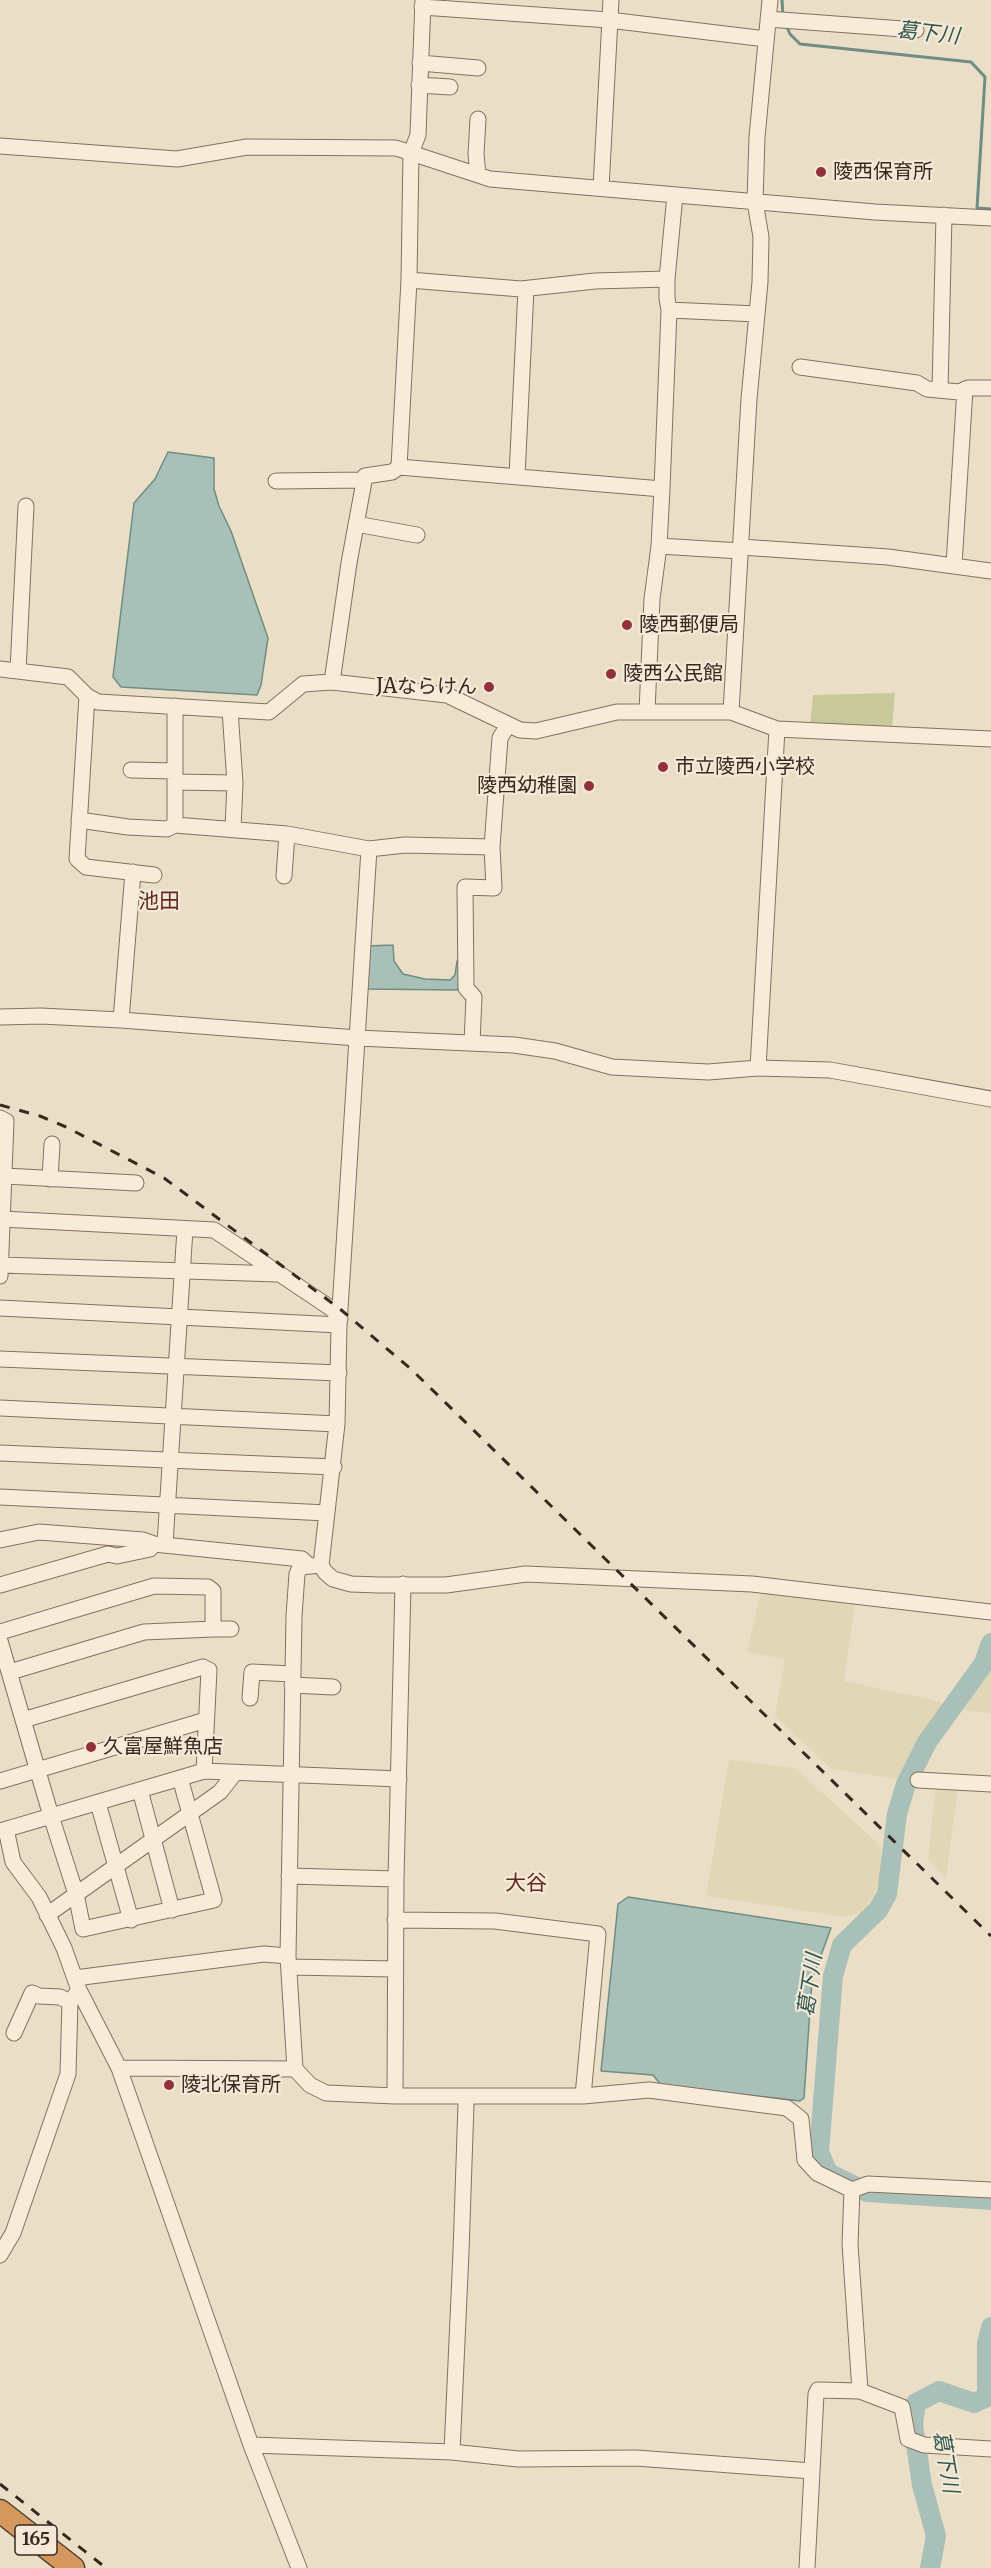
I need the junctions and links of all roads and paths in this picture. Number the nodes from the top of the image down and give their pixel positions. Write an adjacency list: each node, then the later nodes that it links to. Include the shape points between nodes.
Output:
1 (611, 0): 6 (street)
2 (770, 0): 5 (street)
3 (422, 3): 4 (street); 9 (street)
4 (482, 6): 6 (street)
5 (768, 19): 7 (street); 8 (street)
6 (609, 20): 8 (street); 17 (street)
7 (916, 30)
8 (766, 39): 19 (street)
9 (420, 63): 10 (street); 11 (street)
10 (478, 68)
11 (419, 85): 12 (street); 15 (street, via 418,135)
12 (450, 87)
13 (478, 119): 16 (street)
14 (0, 146): 15 (street, via 177,159 246,147 396,148)
15 (411, 153): 16 (street); 23 (street)
16 (478, 174): 17 (street, via 490,179)
17 (601, 188): 18 (street)
18 (675, 195): 19 (street); 22 (street)
19 (755, 202): 20 (street); 26 (street, via 761,237)
20 (944, 215): 21 (street); 30 (street)
21 (991, 218)
22 (668, 279): 24 (street, via 595,281); 25 (street)
23 (409, 280): 24 (street); 31 (street)
24 (526, 289): 32 (street)
25 (669, 310): 26 (street); 35 (street)
26 (757, 314): 40 (street)
27 (800, 367): 30 (street, via 917,383)
28 (991, 388): 29 (street)
29 (965, 389): 30 (street); 41 (street)
30 (940, 390)
31 (399, 467): 32 (street); 33 (street, via 392,472 365,476)
32 (517, 476): 35 (street)
33 (364, 480): 34 (street); 37 (street)
34 (276, 481)
35 (662, 489): 39 (street)
36 (26, 506): 44 (street)
37 (356, 524): 38 (street); 45 (street)
38 (417, 535)
39 (659, 546): 40 (street); 49 (street, via 652,598)
40 (741, 549): 41 (street, via 888,557); 50 (street)
41 (954, 565): 42 (street)
42 (991, 571)
43 (0, 669): 44 (street)
44 (18, 671): 46 (street, via 68,677)
45 (333, 682): 48 (street, via 303,684 269,712); 51 (street, via 447,695)
46 (87, 696): 47 (street, via 98,702); 57 (street)
47 (175, 706): 48 (street); 55 (street)
48 (230, 710): 56 (street)
49 (647, 711): 50 (street); 51 (street, via 608,714 536,731)
50 (731, 712): 52 (street)
51 (508, 725): 61 (street, via 500,738)
52 (777, 729): 53 (street); 70 (street)
53 (991, 739)
54 (130, 770): 55 (street)
55 (175, 776): 56 (street); 58 (street)
56 (235, 783): 59 (street)
57 (79, 820): 58 (street, via 167,829); 63 (street, via 77,859 86,867)
58 (175, 825): 59 (street)
59 (233, 829): 60 (street)
60 (287, 834): 62 (street); 65 (street)
61 (492, 847): 62 (street, via 405,845); 69 (street, via 494,888 465,887 466,988 474,997)
62 (369, 849): 68 (street)
63 (133, 872): 64 (street); 67 (street)
64 (154, 874)
65 (284, 876)
66 (0, 1017): 67 (street)
67 (121, 1020): 68 (street)
68 (357, 1038): 69 (street); 88 (street)
69 (472, 1043): 70 (street, via 555,1051 612,1067 708,1072)
70 (758, 1068): 71 (street, via 830,1070)
71 (991, 1099)
72 (0, 1118): 74 (street, via 6,1121)
73 (52, 1144): 76 (street)
74 (3, 1157): 75 (street)
75 (5, 1176): 76 (street); 78 (street)
76 (50, 1179): 77 (street)
77 (136, 1183)
78 (2, 1201): 79 (street)
79 (2, 1219): 80 (street); 81 (street)
80 (185, 1229): 83 (street); 84 (street, via 214,1230)
81 (1, 1247): 82 (street)
82 (1, 1265): 83 (street); 85 (street)
83 (181, 1271): 84 (street); 87 (street)
84 (278, 1274): 88 (street, via 332,1309)
85 (0, 1276)
86 (0, 1308): 87 (street)
87 (178, 1316): 88 (street); 90 (street)
88 (339, 1322): 91 (street)
89 (0, 1359): 90 (street)
90 (175, 1366): 91 (street); 93 (street)
91 (339, 1373): 94 (street)
92 (0, 1408): 93 (street)
93 (173, 1417): 94 (street); 96 (street)
94 (337, 1424): 97 (street)
95 (0, 1453): 96 (street)
96 (171, 1459): 97 (street); 99 (street)
97 (334, 1467): 100 (street)
98 (0, 1497): 99 (street)
99 (167, 1505): 100 (street); 102 (street)
100 (327, 1513): 103 (street)
101 (0, 1540): 102 (street, via 39,1533)
102 (159, 1544): 103 (street, via 302,1559); 105 (street, via 117,1556 108,1554)
103 (315, 1565): 104 (street, via 333,1579 351,1584); 112 (street, via 300,1568 297,1574)
104 (403, 1584): 106 (street, via 446,1585 526,1574 752,1584); 122 (street)
105 (0, 1585)
106 (991, 1612)
107 (213, 1629): 108 (street); 109 (street, via 213,1591 208,1587 154,1586); 111 (street, via 144,1632)
108 (231, 1629)
109 (0, 1632)
110 (0, 1641): 111 (street)
111 (8, 1680): 115 (street)
112 (292, 1680): 113 (street); 114 (street, via 252,1672); 120 (street)
113 (333, 1687)
114 (250, 1698)
115 (23, 1720): 116 (street, via 203,1667 209,1670); 117 (street)
116 (206, 1720): 117 (street); 118 (street)
117 (38, 1769): 124 (street); 129 (street)
118 (204, 1771): 119 (street); 121 (street)
119 (235, 1773): 120 (street); 128 (street, via 220,1792)
120 (291, 1775): 122 (street); 134 (street)
121 (180, 1778): 126 (street); 128 (street)
122 (399, 1779): 135 (street)
123 (918, 1780): 125 (street)
124 (0, 1781)
125 (991, 1784)
126 (140, 1790): 127 (street); 131 (street)
127 (98, 1803): 129 (street); 133 (street)
128 (190, 1814): 131 (street); 137 (street, via 214,1900)
129 (51, 1816): 130 (street); 136 (street)
130 (3, 1830): 132 (street)
131 (153, 1841): 133 (street); 137 (street)
132 (6, 1858): 138 (street, via 39,1897)
133 (115, 1868): 136 (street); 139 (street)
134 (289, 1876): 135 (street); 141 (street)
135 (396, 1879): 140 (street)
136 (76, 1894): 138 (street); 139 (street, via 83,1929)
137 (172, 1910): 139 (street)
138 (47, 1915): 143 (street)
139 (131, 1920)
140 (395, 1920): 142 (street); 149 (street, via 495,1921 598,1934)
141 (288, 1961): 142 (street); 143 (street, via 254,1955); 146 (street)
142 (395, 1969): 147 (street)
143 (75, 1990): 144 (street, via 60,1997 32,1993); 145 (street); 152 (street, via 68,2074)
144 (14, 2033)
145 (119, 2068): 146 (street); 155 (street)
146 (295, 2069): 147 (street, via 310,2085 326,2093)
147 (395, 2096): 148 (street)
148 (464, 2096): 149 (street); 157 (street)
149 (584, 2096): 150 (street, via 649,2090 786,2108 801,2119 805,2160 817,2173)
150 (852, 2190): 151 (street, via 868,2184); 154 (street, via 850,2244)
151 (991, 2190)
152 (7, 2230): 153 (street)
153 (0, 2255)
154 (861, 2391): 156 (street, via 902,2407 908,2439 924,2445); 158 (street, via 818,2390)
155 (250, 2445): 157 (street); 161 (street)
156 (991, 2449)
157 (452, 2452): 158 (street, via 518,2459 636,2458)
158 (812, 2471): 162 (street)
159 (0, 2511): 160 (highway, 165)
160 (73, 2568)
161 (299, 2568)
162 (807, 2568)

